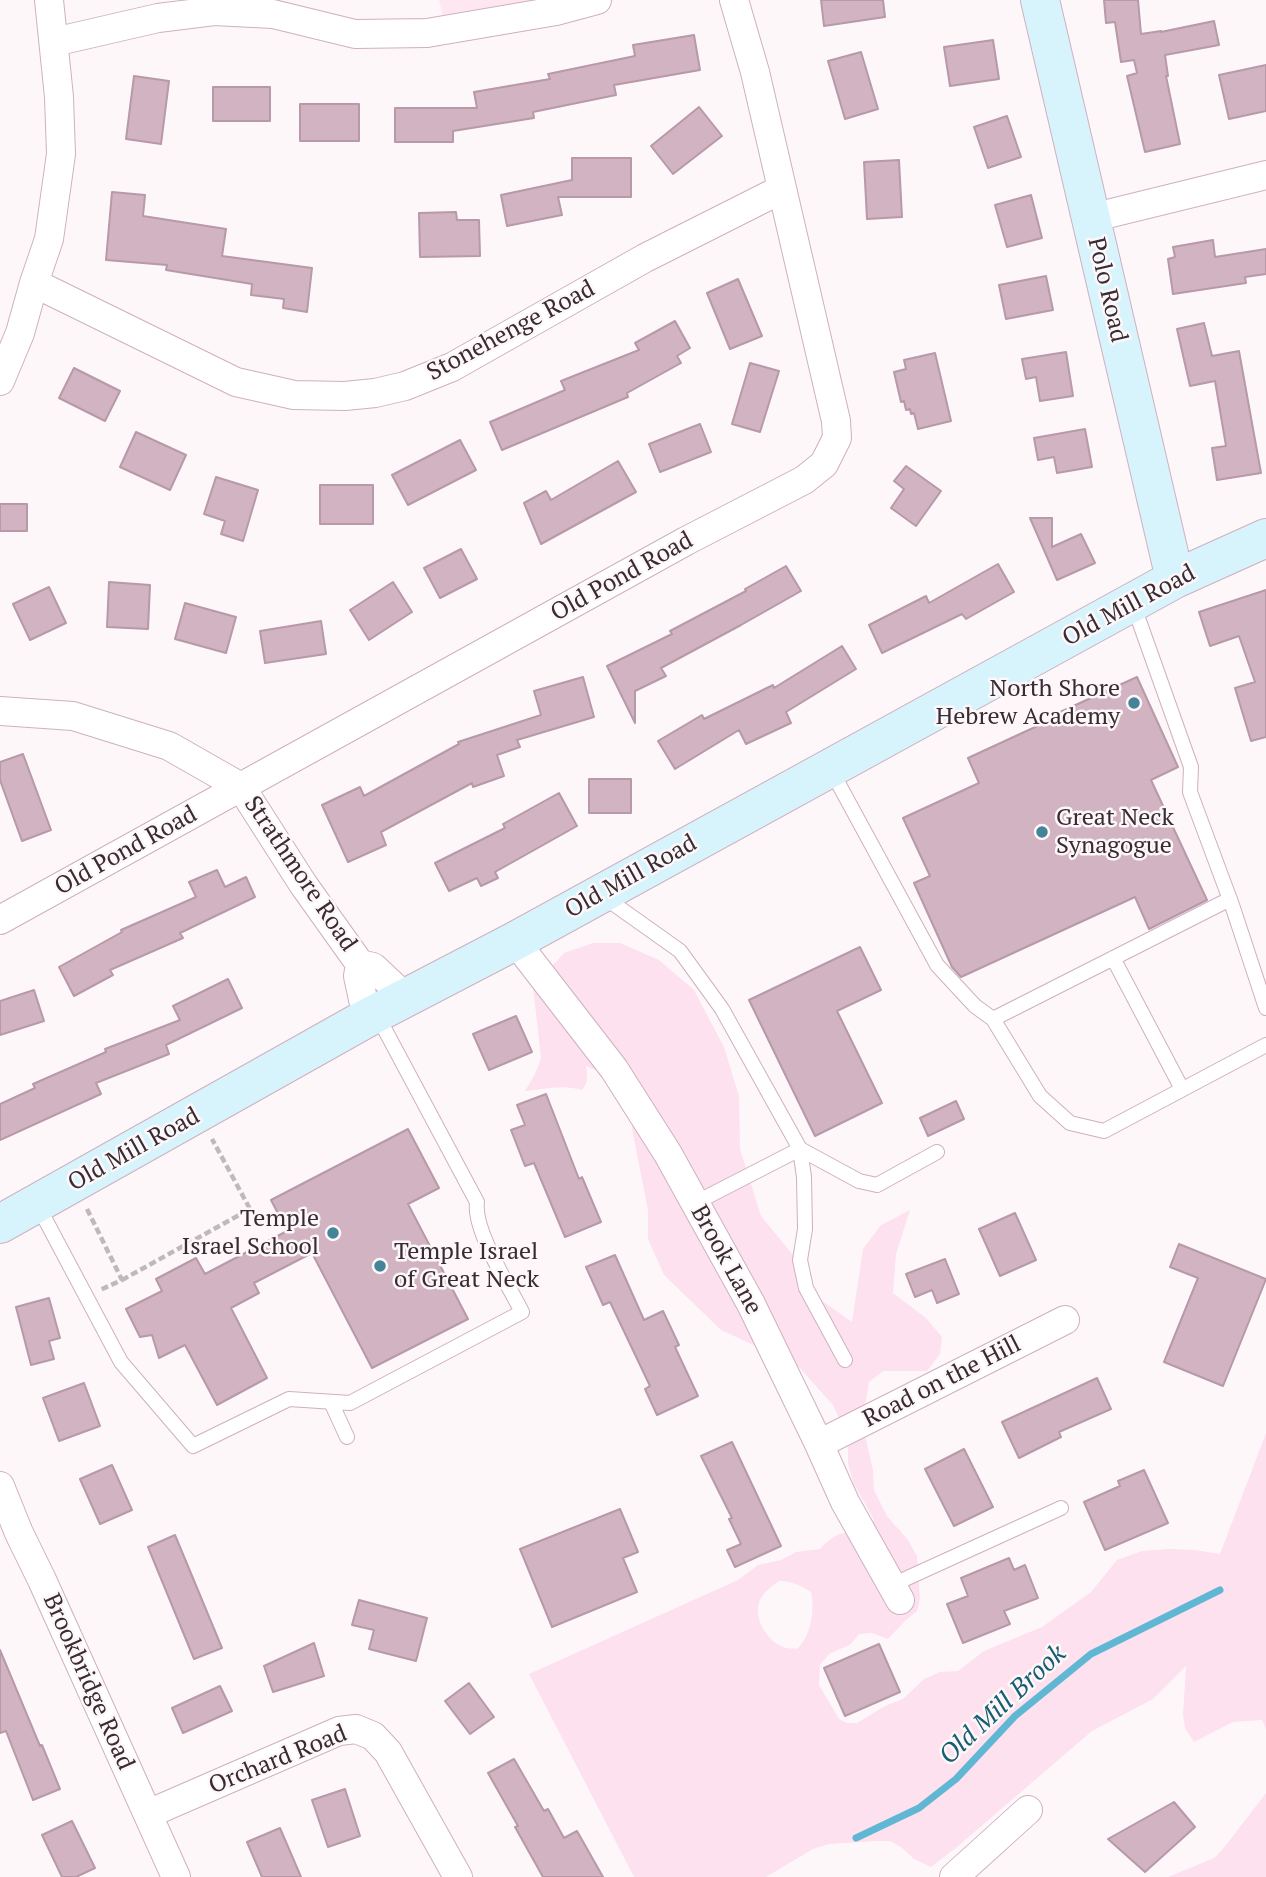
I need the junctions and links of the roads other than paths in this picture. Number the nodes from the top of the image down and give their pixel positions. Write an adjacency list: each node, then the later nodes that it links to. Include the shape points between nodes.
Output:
1 (49, 0): 5 (street)
2 (597, 0): 5 (street, via 427,33 355,34 273,14 214,11 158,18)
3 (734, 0): 7 (street, Old Pond Road)
4 (1040, 0): 8 (street, Polo Road)
5 (54, 42): 9 (street, via 61,154 49,239)
6 (1266, 175): 8 (street)
7 (782, 189): 9 (street, Stonehenge Road, via 645,258 452,367 375,393 294,395 236,382); 16 (street, Old Pond Road, via 836,421 837,438 824,464 804,480)
8 (1091, 218): 12 (street, Polo Road)
9 (34, 283): 10 (street)
10 (0, 381)
11 (1266, 538): 12 (street, Old Mill Road)
12 (1175, 579): 13 (street, Old Mill Road)
13 (1133, 603): 15 (street, Old Mill Road); 18 (lane, via 1191,767 1190,792)
14 (0, 711): 16 (street, Strathmore Road, via 73,716 169,746)
15 (830, 769): 17 (street, Old Mill Road); 25 (lane, via 937,965)
16 (242, 787): 19 (street, Old Pond Road); 22 (street, Strathmore Road)
17 (600, 894): 20 (street, Old Mill Road); 28 (lane, via 680,951 722,1009)
18 (1230, 899): 21 (lane); 23 (lane)
19 (0, 920)
20 (515, 941): 24 (street, Old Mill Road); 30 (street, Brook Lane, via 614,1069)
21 (1112, 958): 25 (lane); 27 (lane)
22 (360, 964): 24 (street, Strathmore Road, via 358,975); 24 (street, Strathmore Road, via 373,967)
23 (1266, 1008)
24 (383, 1010): 31 (street, Old Mill Road); 35 (lane, via 477,1202 485,1240 522,1312 349,1403)
25 (993, 1019): 27 (lane, via 1040,1096 1070,1123 1104,1131)
26 (1266, 1045): 27 (lane)
27 (1182, 1089)
28 (800, 1149): 29 (lane, via 859,1181 877,1185); 30 (lane); 34 (lane, via 805,1229 800,1260 806,1288)
29 (937, 1152)
30 (695, 1203): 37 (street, Brook Lane, via 751,1304)
31 (37, 1204): 32 (street, Old Mill Road); 35 (lane, via 121,1362 193,1446 289,1399)
32 (0, 1224)
33 (1065, 1320): 37 (street, Road on the Hill)
34 (845, 1360)
35 (331, 1402): 36 (lane)
36 (347, 1437)
37 (819, 1444): 41 (street, Brook Lane, via 845,1502)
38 (0, 1486): 40 (street, Brookbridge Road)
39 (1061, 1508): 41 (lane)
40 (10, 1538): 43 (street, Brookbridge Road, via 42,1580)
41 (896, 1593)
42 (1028, 1810): 46 (street)
43 (148, 1814): 44 (street, Brookbridge Road); 45 (street, Orchard Road, via 339,1731 356,1729 388,1752)
44 (176, 1877)
45 (458, 1877)
46 (954, 1877)

